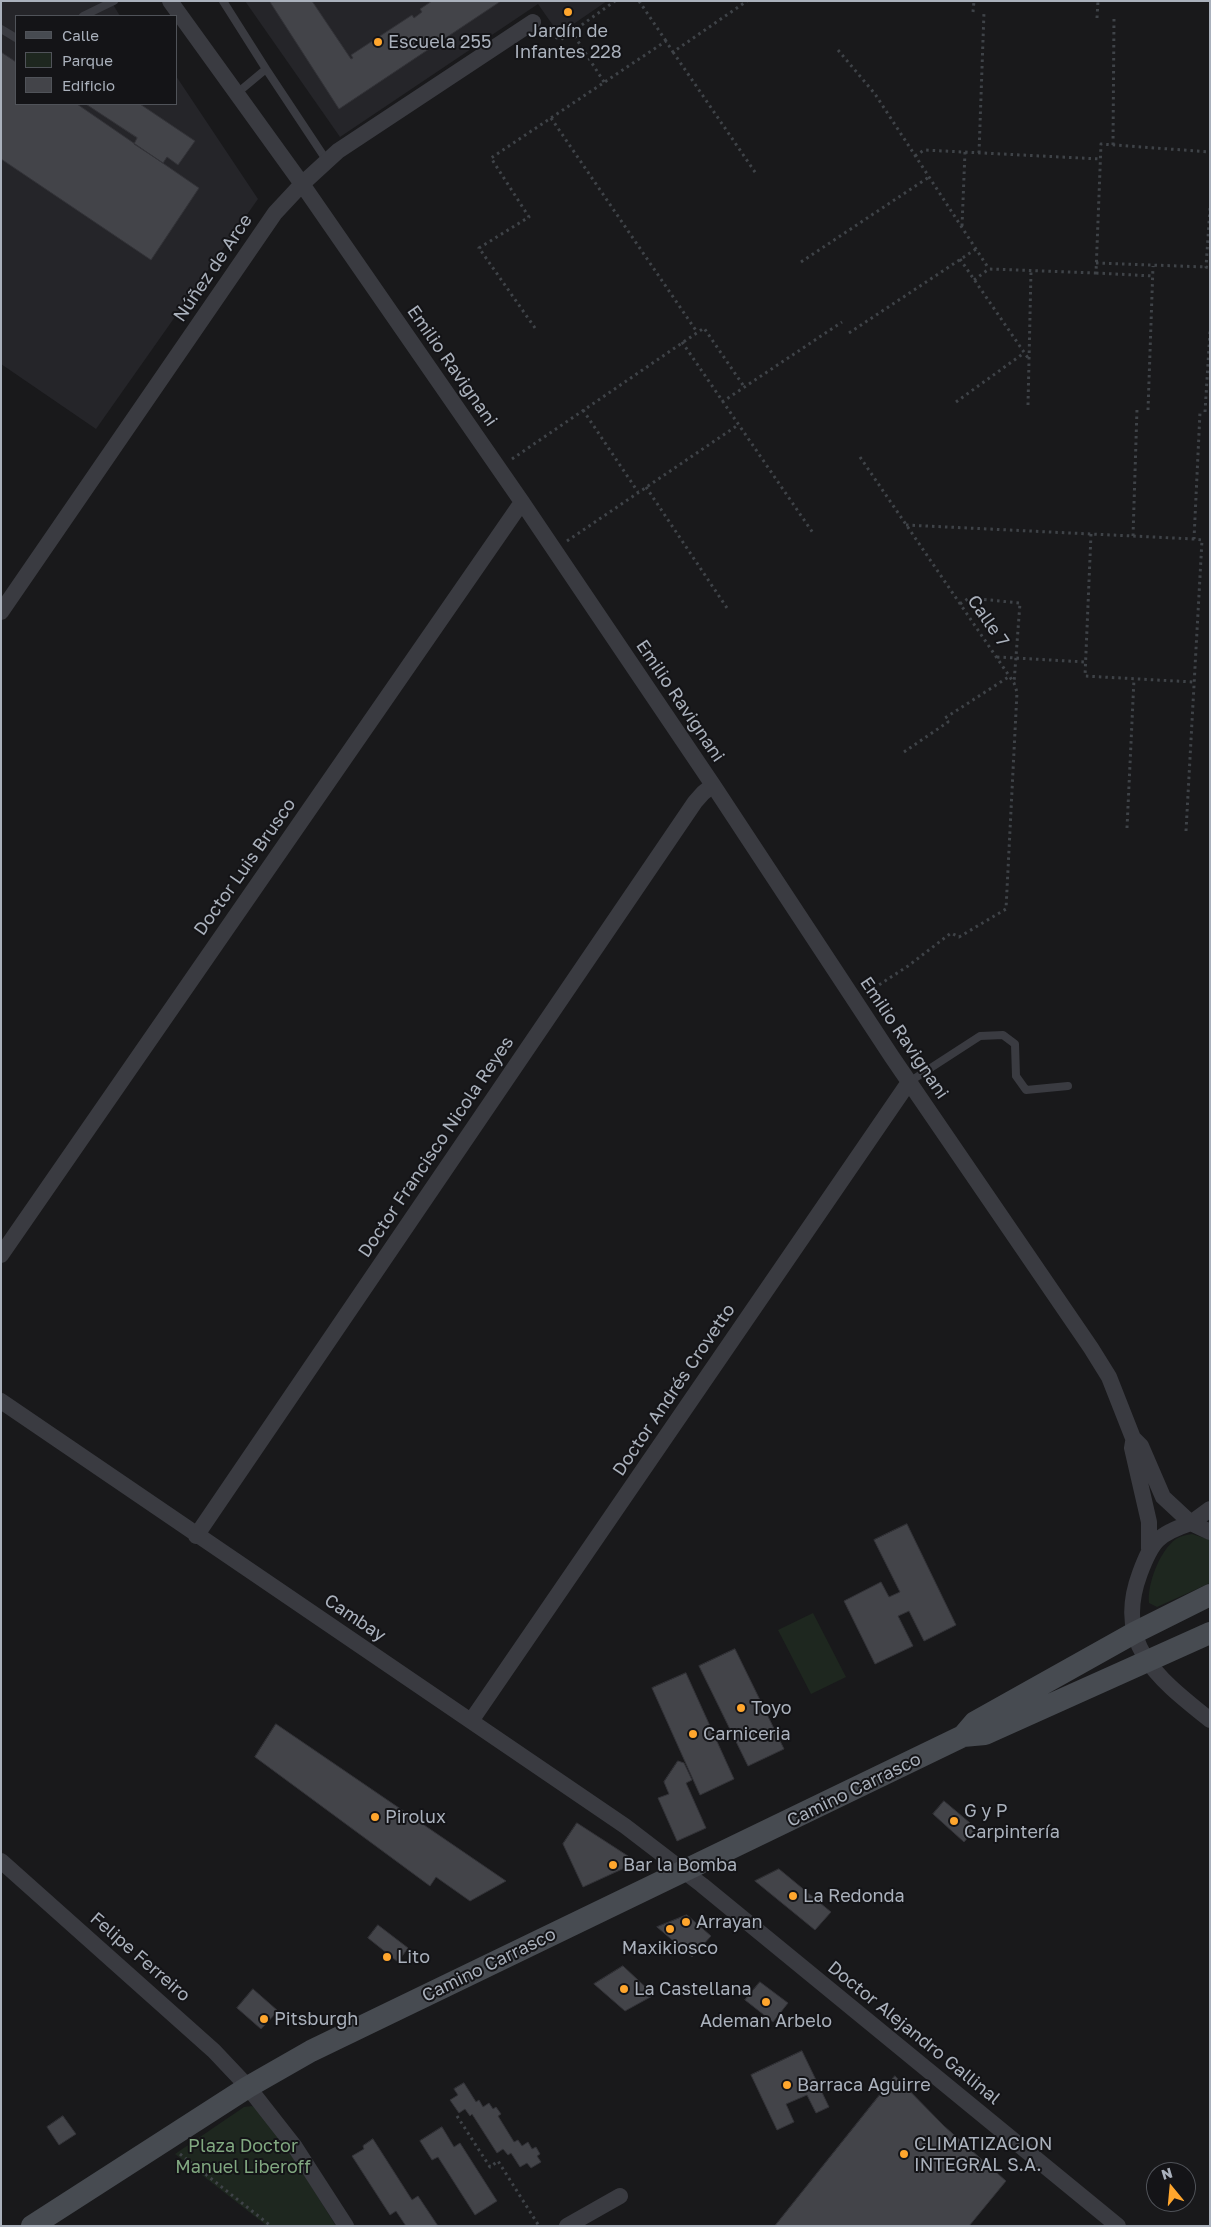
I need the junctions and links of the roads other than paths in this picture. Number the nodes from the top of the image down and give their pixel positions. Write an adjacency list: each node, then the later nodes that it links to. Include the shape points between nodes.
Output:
1 (114, 1): 4 (lane)
2 (170, 1): 9 (street, Emilio Ravignani)
3 (223, 1): 8 (lane)
4 (85, 15)
5 (533, 22): 10 (street, Núñez de Arce)
6 (1, 29): 7 (lane)
7 (15, 37)
8 (266, 69): 9 (lane); 10 (lane)
9 (236, 94): 11 (street, Emilio Ravignani)
10 (327, 161): 11 (street, Núñez de Arce)
11 (302, 184): 12 (street, Emilio Ravignani); 13 (street, Núñez de Arce, via 275,213)
12 (522, 502): 14 (street, Emilio Ravignani); 17 (street, Doctor Luis Brusco)
13 (1, 612)
14 (713, 785): 15 (street, Emilio Ravignani); 23 (street, Doctor Francisco Nicola Reyes, via 695,802)
15 (909, 1082): 16 (lane, via 980,1036 1003,1035 1015,1044 1016,1076 1026,1090); 19 (street, Emilio Ravignani, via 1109,1377); 30 (street, Doctor Andrés Crovetto)
16 (1068, 1086)
17 (1, 1255)
18 (1, 1401): 23 (street, Cambay)
19 (1133, 1438): 21 (street, Emilio Ravignani, via 1140,1446 1162,1497); 24 (street, Emilio Ravignani, via 1132,1448 1149,1522)
20 (1210, 1509): 21 (street)
21 (1191, 1523): 22 (street, Emilio Ravignani); 24 (street, via 1174,1529)
22 (1210, 1532)
23 (196, 1536): 30 (street, Cambay)
24 (1149, 1549): 27 (street, Emilio Ravignani, via 1133,1590 1131,1620)
25 (1210, 1595): 27 (main road, Camino Carrasco)
26 (1210, 1617): 29 (main road)
27 (1134, 1633): 29 (street, Emilio Ravignani); 32 (main road, Camino Carrasco, via 975,1722)
28 (1210, 1633): 29 (main road, Camino Carrasco)
29 (1147, 1659): 31 (street, Emilio Ravignani, via 1165,1684); 32 (main road, Camino Carrasco, via 985,1734)
30 (472, 1720): 34 (street, Cambay, via 625,1826)
31 (1210, 1720)
32 (963, 1736): 34 (main road, Camino Carrasco)
33 (1, 1861): 35 (street, Felipe Ferreiro, via 200,2037)
34 (684, 1872): 35 (main road, Camino Carrasco, via 320,2047); 40 (street, Doctor Alejandro Gallinal)
35 (248, 2087): 37 (main road, Camino Carrasco); 38 (street, Felipe Ferreiro, via 295,2147)
36 (620, 2196): 39 (street)
37 (32, 2226)
38 (346, 2226)
39 (567, 2226)
40 (1118, 2226)

